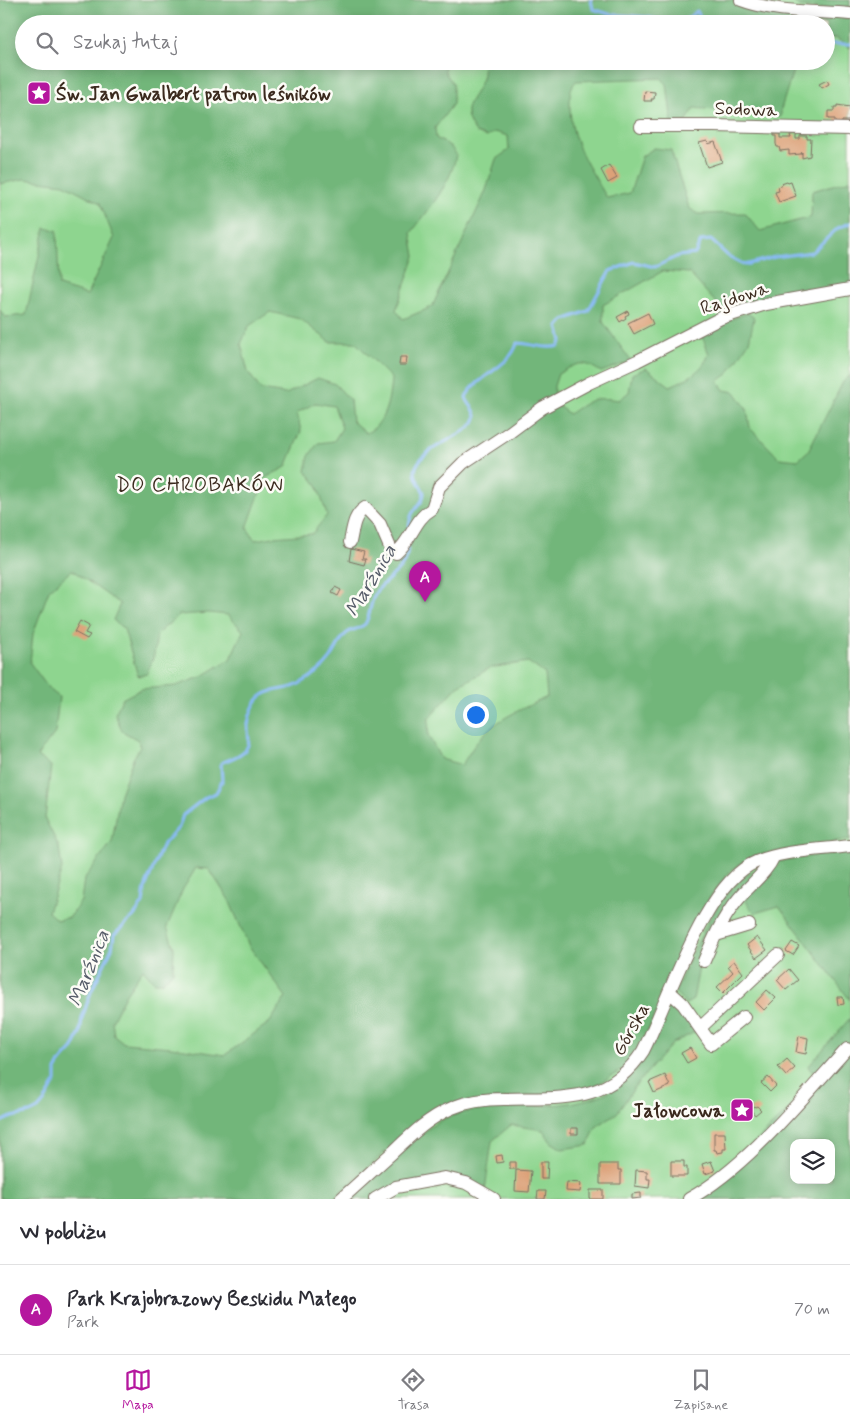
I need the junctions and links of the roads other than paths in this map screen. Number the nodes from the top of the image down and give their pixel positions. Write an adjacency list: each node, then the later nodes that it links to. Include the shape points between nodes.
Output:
1 (741, 0): 2 (street, via 766,7)
2 (788, 5): 3 (street)
3 (850, 14)
4 (640, 126): 5 (street, Sodowa)
5 (850, 129)
6 (850, 289): 7 (street, Rajdowa, via 745,310 721,318 589,383 542,408 463,463 439,487 432,509 417,522 411,536 396,554 392,552 380,524 365,508 354,519)
7 (350, 542)
8 (850, 846): 9 (street, Górska)
9 (774, 856): 11 (street, via 735,903); 14 (street, Górska, via 744,868 720,892)
10 (749, 925): 11 (street)
11 (716, 935): 13 (street)
12 (778, 956): 16 (street)
13 (704, 961)
14 (670, 992): 16 (street); 18 (street, Górska, via 643,1051 616,1082 579,1095 486,1100 453,1107 420,1128)
15 (744, 1017): 16 (street, via 711,1044)
16 (700, 1028)
17 (847, 1049): 21 (street, via 747,1155)
18 (341, 1199)
19 (375, 1199): 20 (street, via 396,1187 444,1178 466,1183)
20 (494, 1199)
21 (689, 1199)

